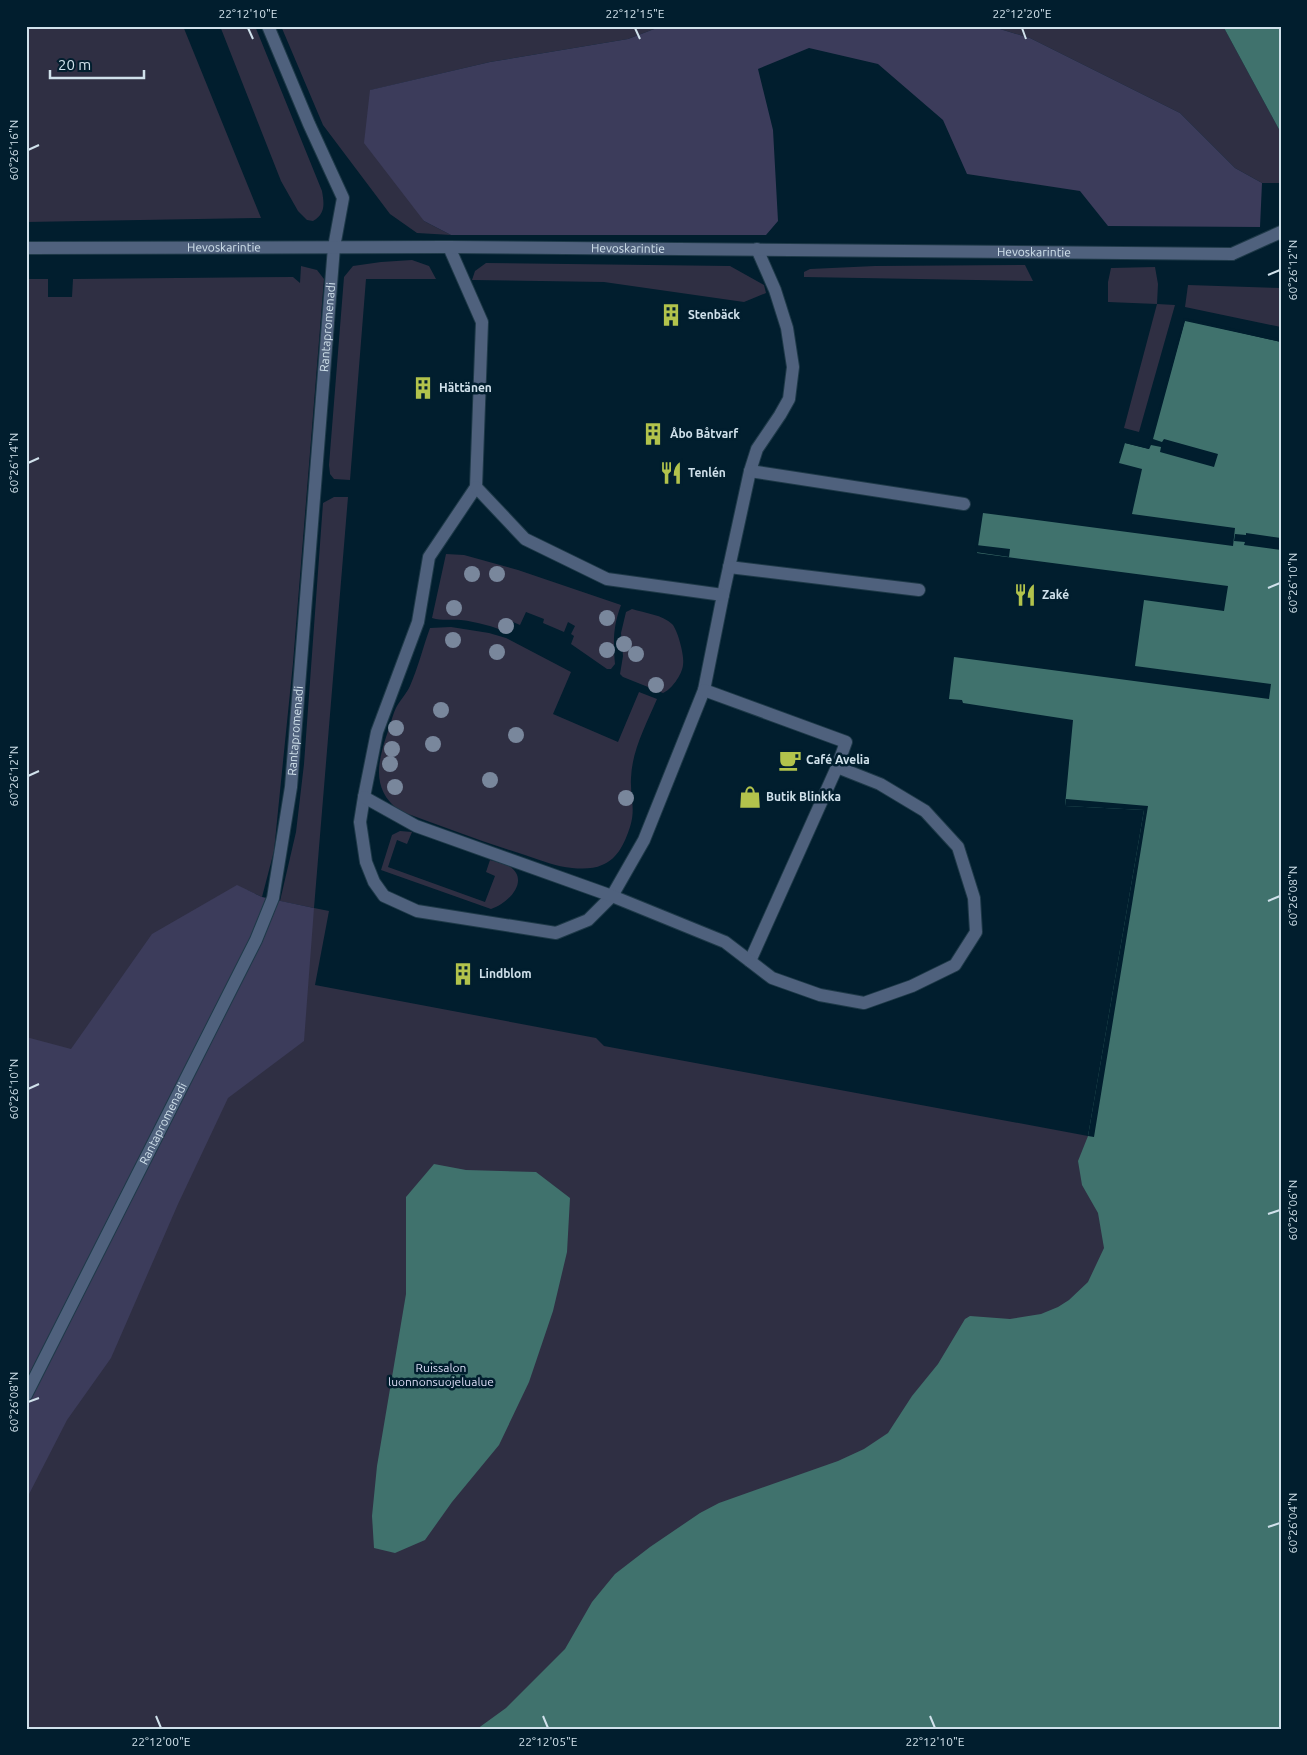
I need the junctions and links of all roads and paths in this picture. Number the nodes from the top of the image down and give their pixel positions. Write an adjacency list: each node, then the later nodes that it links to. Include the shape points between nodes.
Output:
1 (268, 26): 3 (street, Rantapromenadi, via 343,198)
2 (1281, 232): 6 (street, Hevoskarintie, via 1232,254)
3 (334, 247): 4 (street, Hevoskarintie); 5 (street, Hevoskarintie); 18 (street, Rantapromenadi, via 291,787 273,898 256,940)
4 (449, 247): 6 (street, Hevoskarintie); 8 (street, via 482,322)
5 (26, 248)
6 (757, 250): 7 (street, via 775,290 793,367 789,399 756,449)
7 (750, 471): 9 (street); 10 (street)
8 (476, 487): 12 (street, via 525,539 608,579); 15 (street, via 429,557 418,622 377,732)
9 (964, 504)
10 (729, 567): 11 (street); 12 (street)
11 (919, 590)
12 (723, 595): 13 (street)
13 (704, 690): 14 (street, via 846,742); 16 (street, via 644,840)
14 (837, 767): 17 (street); 17 (street, via 880,784 925,811 958,847 974,898 976,932 955,965 912,986 864,1003 820,996 772,978)
15 (364, 797): 16 (street, via 416,826); 16 (street, via 360,822 366,862 374,882 384,896 417,911 556,933 588,920)
16 (612, 896): 17 (street, via 725,942)
17 (750, 961)
18 (26, 1395)

